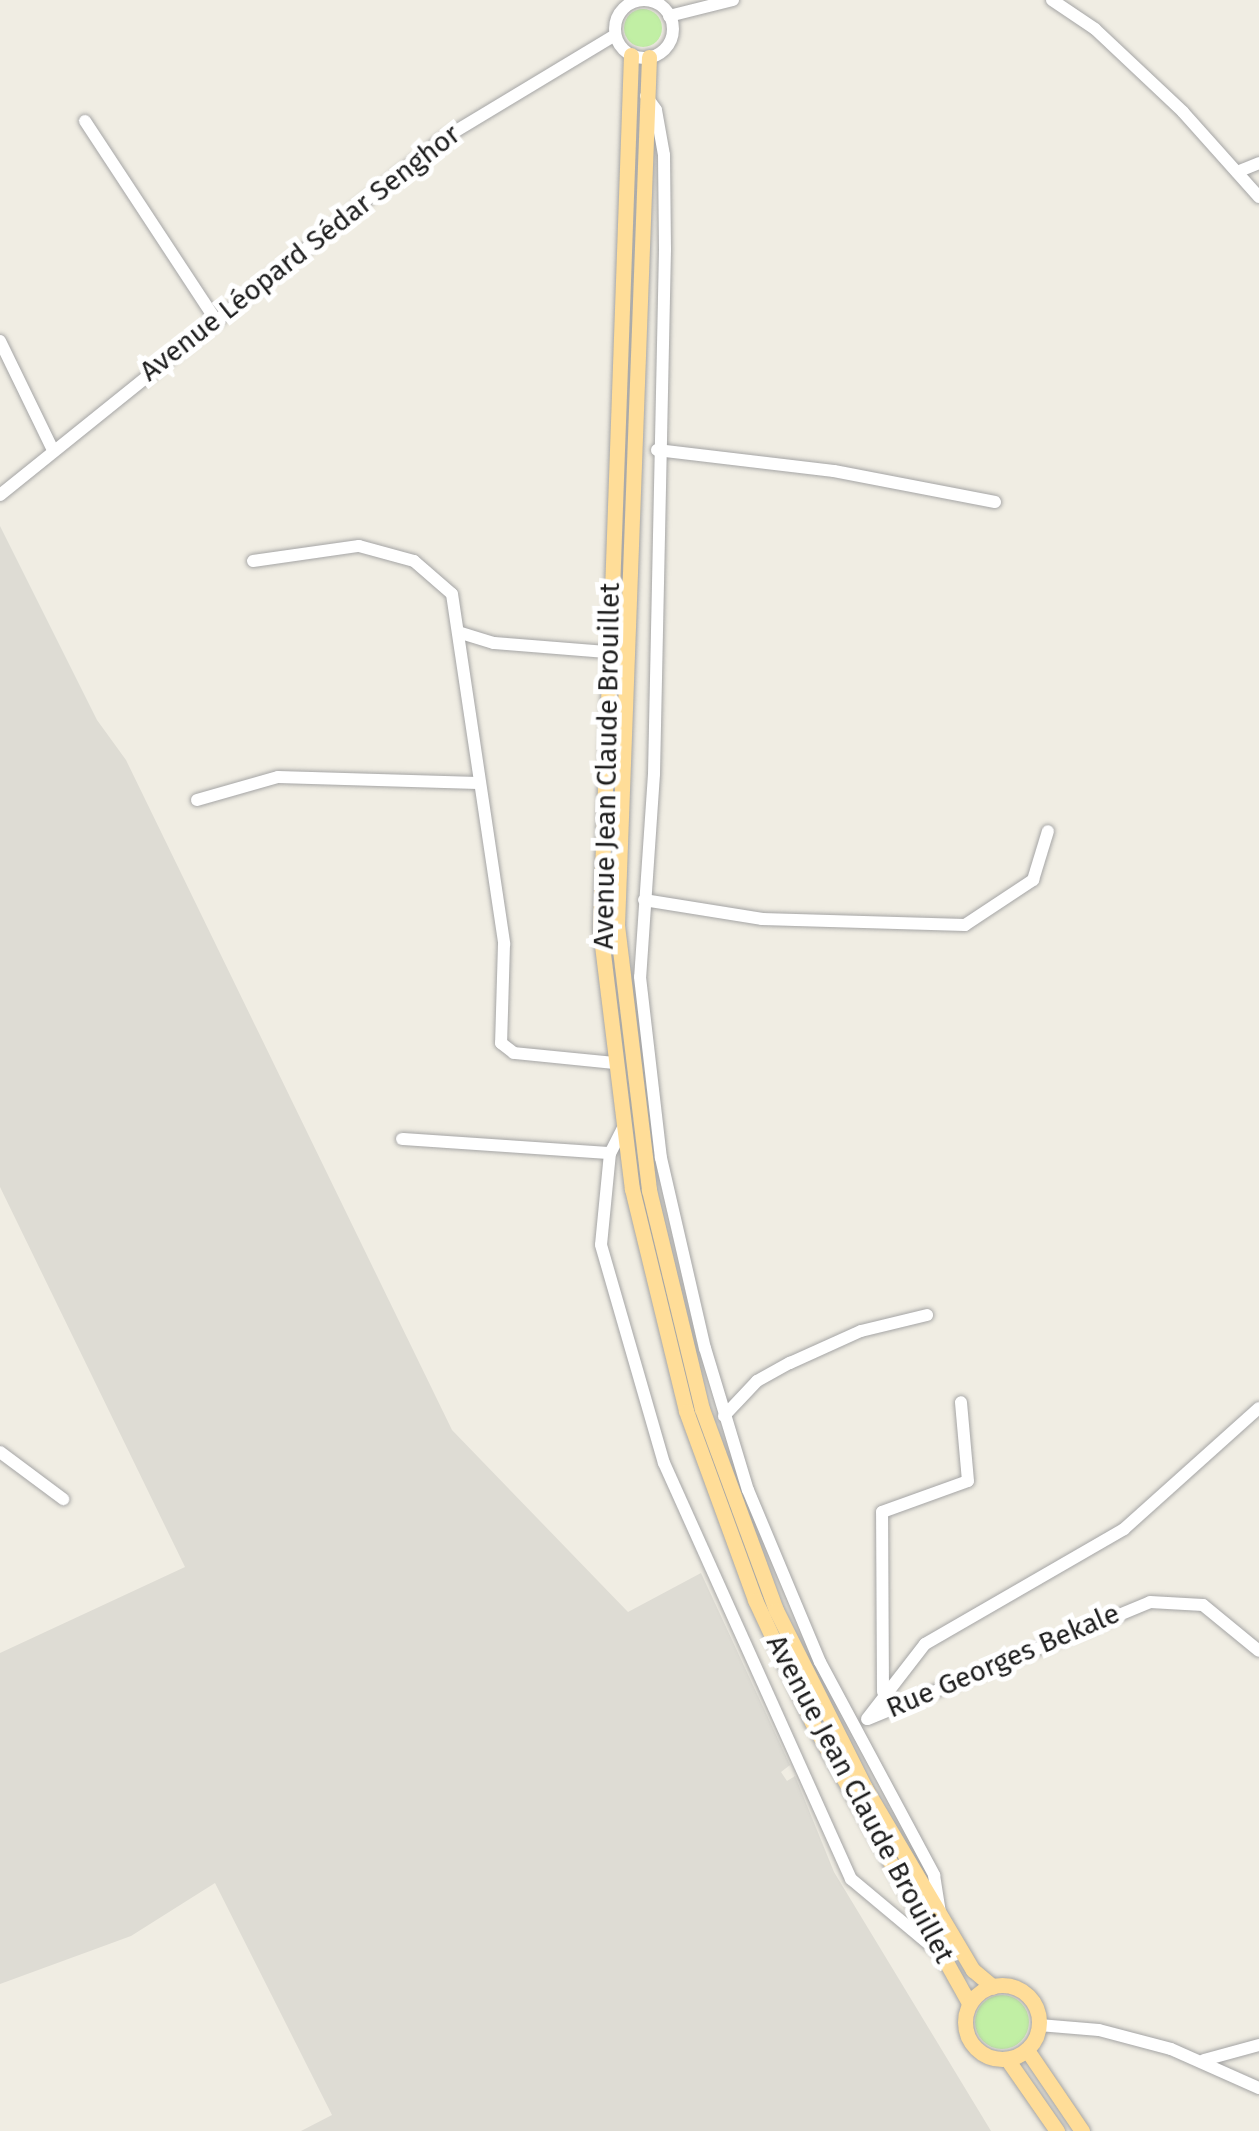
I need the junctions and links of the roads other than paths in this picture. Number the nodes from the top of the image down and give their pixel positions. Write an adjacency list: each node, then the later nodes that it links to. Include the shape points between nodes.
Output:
1 (733, 0): 3 (street)
2 (1052, 0): 10 (street, via 1095,29)
3 (664, 7): 4 (street, via 642,0 624,8); 6 (street, via 668,44)
4 (615, 36): 5 (street); 12 (street, Avenue Léopard Sédar Senghor, via 451,132)
5 (631, 55): 6 (street); 20 (main road, Avenue Jean Claude Brouillet)
6 (649, 57): 7 (main road, Avenue Jean Claude Brouillet)
7 (644, 94): 15 (street, via 656,110 665,179); 39 (main road, Avenue Jean Claude Brouillet, via 617,925 649,1190 675,1315 742,1530 840,1742)
8 (85, 121): 12 (street)
9 (1259, 163): 10 (street)
10 (1237, 172): 11 (street)
11 (1259, 197)
12 (215, 318): 14 (street, Avenue Léopard Sédar Senghor)
13 (0, 341): 14 (street)
14 (52, 450): 16 (street, Avenue Léopard Sédar Senghor)
15 (657, 450): 17 (street, via 834,471); 24 (street, via 654,774)
16 (0, 495)
17 (995, 502)
18 (254, 560): 19 (street, via 359,546 391,552 443,582)
19 (461, 634): 20 (street); 21 (street)
20 (607, 652): 25 (main road, Avenue Jean Claude Brouillet, via 600,929)
21 (478, 783): 22 (street, via 278,777); 25 (street, via 504,944 503,1048)
22 (196, 800)
23 (1048, 831): 24 (street, via 1033,880 982,920 949,928 762,918)
24 (644, 900): 32 (street, via 642,1006 661,1158)
25 (614, 1063): 26 (main road, Avenue Jean Claude Brouillet)
26 (623, 1128): 28 (street); 40 (main road, Avenue Jean Claude Brouillet, via 650,1283 725,1523 812,1722)
27 (402, 1139): 28 (street)
28 (610, 1152): 40 (street, via 601,1245 664,1463 851,1879)
29 (926, 1315): 32 (street, via 861,1331 790,1363 757,1382)
30 (961, 1402): 36 (street, via 968,1481 882,1512)
31 (1259, 1408): 36 (street, via 1124,1529 925,1644)
32 (724, 1416): 38 (street, via 788,1589)
33 (0, 1452): 34 (street)
34 (63, 1499)
35 (1259, 1651): 37 (street, Rue Georges Bekale, via 1202,1605 1150,1602)
36 (883, 1692): 37 (street)
37 (867, 1719): 38 (street, Rue Georges Bekale)
38 (852, 1726): 39 (street, via 934,1875)
39 (940, 1914): 41 (main road, Avenue Jean Claude Brouillet, via 973,1970)
40 (944, 1957): 42 (main road, Avenue Jean Claude Brouillet)
41 (993, 1987): 42 (main road); 43 (main road, via 1027,1995)
42 (969, 2003): 46 (main road, via 965,2025 974,2046)
43 (1040, 2025): 45 (main road); 47 (street, via 1099,2030)
44 (1259, 2045): 47 (street)
45 (1028, 2050): 46 (main road); 50 (main road)
46 (1007, 2060): 49 (main road)
47 (1204, 2060): 48 (street)
48 (1259, 2088)
49 (1057, 2131)
50 (1082, 2131)

